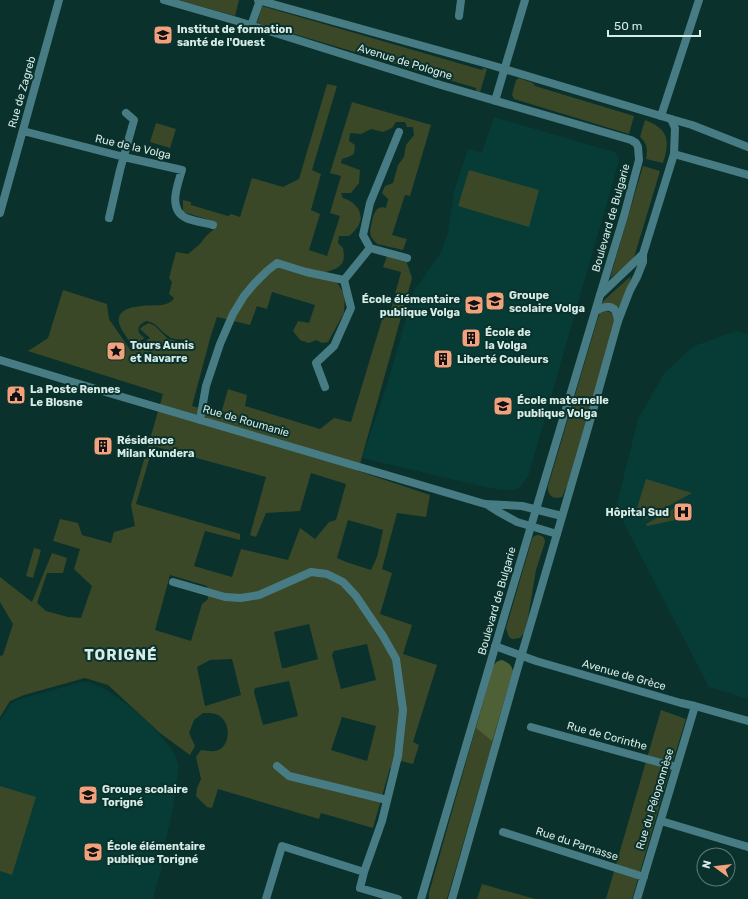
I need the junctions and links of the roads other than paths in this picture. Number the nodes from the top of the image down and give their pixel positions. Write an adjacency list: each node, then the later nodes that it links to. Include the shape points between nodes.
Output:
1 (59, 0): 14 (street, Rue de Zagreb)
2 (164, 0): 8 (street, Avenue de Pologne)
3 (259, 0): 8 (street); 9 (street, Avenue de Pologne)
4 (461, 0): 7 (street)
5 (525, 0): 9 (street)
6 (699, 0): 12 (street)
7 (459, 16)
8 (251, 26): 10 (street, Avenue de Pologne)
9 (504, 69): 10 (street); 12 (street, Avenue de Pologne)
10 (495, 101): 16 (street, Avenue de Pologne, via 631,140)
11 (126, 112): 19 (street, via 134,120)
12 (661, 116): 13 (street, Avenue de Pologne)
13 (671, 119): 17 (street, Avenue de Pologne); 18 (street, Boulevard de Bulgarie, via 675,128)
14 (23, 131): 19 (street, Rue de la Volga); 21 (street, Rue de Zagreb)
15 (399, 132): 24 (street, via 370,203 363,235)
16 (638, 147): 28 (street, Boulevard de Bulgarie, via 639,160)
17 (748, 147)
18 (674, 154): 20 (street); 25 (street, Boulevard de Bulgarie)
19 (124, 157): 22 (street); 23 (street, Rue de la Volga, via 182,170 175,204 179,212 186,218)
20 (748, 175)
21 (0, 213)
22 (109, 218)
23 (213, 225)
24 (370, 248): 26 (street); 27 (street)
25 (643, 254): 28 (street, Boulevard de Bulgarie); 30 (street, Boulevard de Bulgarie, via 638,277)
26 (407, 258)
27 (344, 280): 32 (street, via 351,308 334,346 316,363); 33 (street, via 277,263 267,271 244,296 233,314 206,386)
28 (600, 295): 29 (street, Boulevard de Bulgarie)
29 (596, 311): 30 (street, via 610,307 618,314); 35 (street, Boulevard de Bulgarie)
30 (618, 321): 36 (street, Boulevard de Bulgarie)
31 (0, 360): 33 (street, Rue de Roumanie)
32 (325, 387)
33 (200, 420): 34 (street, Rue de Roumanie)
34 (485, 504): 35 (street, Rue de Roumanie); 37 (street, Rue de Roumanie)
35 (536, 509): 36 (street, Rue de Roumanie); 37 (street, Boulevard de Bulgarie)
36 (562, 516): 38 (street, Boulevard de Bulgarie)
37 (530, 527): 38 (street, Rue de Roumanie); 40 (street, Boulevard de Bulgarie)
38 (557, 534): 41 (street, Boulevard de Bulgarie)
39 (173, 582): 47 (street, via 224,597 241,598 258,595 311,572 327,574 343,582 359,600 396,659 403,710 398,756)
40 (495, 646): 41 (street, Avenue de Grèce); 55 (street, Boulevard de Bulgarie)
41 (522, 656): 42 (street, Avenue de Grèce); 56 (street, Boulevard de Bulgarie)
42 (695, 706): 43 (street, Avenue de Grèce); 46 (street, Rue du Péloponnèse)
43 (748, 721)
44 (531, 727): 46 (street, Rue de Corinthe)
45 (277, 766): 47 (street, via 289,776)
46 (676, 767): 48 (street, Rue du Péloponnèse)
47 (387, 800): 51 (street)
48 (660, 821): 50 (street); 52 (street, Rue du Péloponnèse)
49 (503, 832): 52 (street, Rue du Parnasse)
50 (748, 847)
51 (364, 872): 53 (street, via 282,846); 54 (street, via 360,888)
52 (644, 877): 57 (street, Rue du Péloponnèse)
53 (266, 899)
54 (398, 899)
55 (421, 899)
56 (452, 899)
57 (637, 899)

